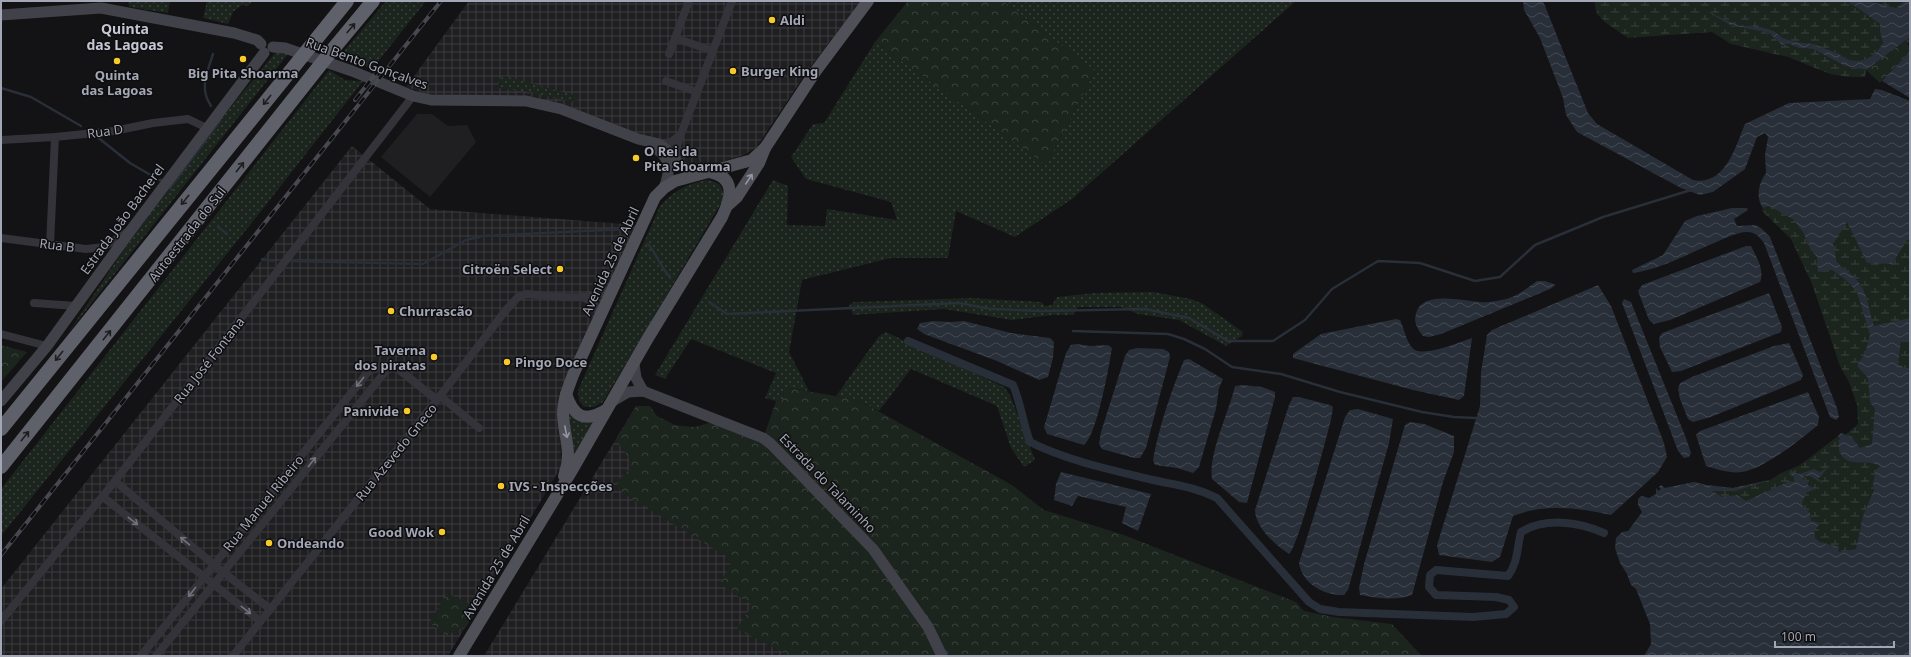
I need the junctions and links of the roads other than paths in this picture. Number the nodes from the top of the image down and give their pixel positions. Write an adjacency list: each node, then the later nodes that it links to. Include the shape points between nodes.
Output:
1 (347, 1): 43 (highway, Autoestrada do Sul, one-way to 43)
2 (373, 1): 45 (highway, Autoestrada do Sul, one-way to 2, via 328,54)
3 (689, 1): 7 (street)
4 (732, 1): 9 (street)
5 (868, 1): 20 (main road, Avenida 25 de Abril, via 829,52)
6 (1, 15): 8 (street, Rua Bento Gonçalves, via 101,8 234,33 257,40)
7 (675, 38): 9 (street); 10 (street)
8 (266, 48): 13 (street, Rua Bento Gonçalves, via 285,48); 14 (street, Estrada João Bacherel)
9 (713, 51): 12 (street)
10 (669, 54)
11 (666, 81): 12 (street)
12 (697, 92): 15 (street)
13 (413, 96): 17 (street, Rua Bento Gonçalves, via 431,100 526,101 561,109); 46 (street, Rua José Fontana)
14 (207, 128): 16 (street, Rua D, via 188,119); 26 (street, Estrada João Bacherel)
15 (681, 134): 19 (street, via 671,142); 21 (street, via 676,149)
16 (55, 137): 18 (street, Rua D); 28 (street)
17 (638, 139): 19 (street); 24 (street, via 661,152 669,165)
18 (1, 140)
19 (659, 144): 21 (street)
20 (765, 148): 22 (main road, Avenida 25 de Abril, via 752,160); 25 (main road, Avenida 25 de Abril, one-way to 20, via 737,197 759,163)
21 (676, 160): 23 (street)
22 (709, 172): 23 (main road, Avenida 25 de Abril); 25 (main road, Avenida 25 de Abril, via 720,174 729,185)
23 (697, 174): 24 (main road, Avenida 25 de Abril, via 675,181)
24 (664, 188): 29 (main road, Avenida 25 de Abril, via 655,197)
25 (727, 206): 36 (main road, Avenida 25 de Abril)
26 (131, 230): 28 (street, Rua B, via 104,248); 32 (street, Estrada João Bacherel)
27 (1, 238): 28 (street, Rua B)
28 (50, 245)
29 (614, 287): 30 (street, Rua Azevedo Gneco, via 602,294); 33 (main road, Avenida 25 de Abril)
30 (582, 296): 33 (street, via 596,306); 40 (street, Rua Azevedo Gneco, via 527,294 518,297)
31 (34, 304): 32 (street)
32 (76, 306): 35 (street, Estrada João Bacherel)
33 (598, 320): 39 (main road, Avenida 25 de Abril)
34 (1, 334): 35 (street)
35 (47, 346): 41 (street, Estrada João Bacherel)
36 (634, 364): 38 (street, via 636,378); 42 (main road, Avenida 25 de Abril)
37 (393, 365): 40 (street); 49 (street, Rua Manuel Ribeiro, one-way to 49, via 382,365 368,372); 50 (street, one-way to 37)
38 (643, 391): 42 (street, via 628,392); 60 (street, Estrada do Talaminho, via 763,438 771,444 873,549 928,627)
39 (566, 394): 42 (main road, via 570,406 581,416 597,415); 47 (main road, Avenida 25 de Abril, one-way to 47, via 563,414 569,453 566,470)
40 (439, 398): 44 (street); 53 (street, Rua Azevedo Gneco)
41 (1, 401)
42 (609, 406): 47 (main road, Avenida 25 de Abril)
43 (1, 428)
44 (479, 428)
45 (1, 466)
46 (115, 481): 48 (street, Rua José Fontana); 49 (street, one-way to 46)
47 (557, 493): 59 (main road, Avenida 25 de Abril)
48 (103, 497): 51 (street, one-way to 51); 54 (street, Rua José Fontana)
49 (214, 565): 50 (street); 51 (street, Rua Manuel Ribeiro)
50 (222, 572): 52 (street); 53 (street)
51 (204, 577): 52 (street); 56 (street, Rua Manuel Ribeiro, one-way to 56)
52 (212, 584): 55 (street, one-way to 55); 57 (street)
53 (270, 610): 55 (street, Rua Azevedo Gneco)
54 (1, 621)
55 (260, 622): 58 (street, Rua Azevedo Gneco)
56 (141, 656)
57 (156, 656)
58 (233, 656)
59 (459, 656)
60 (942, 656)

